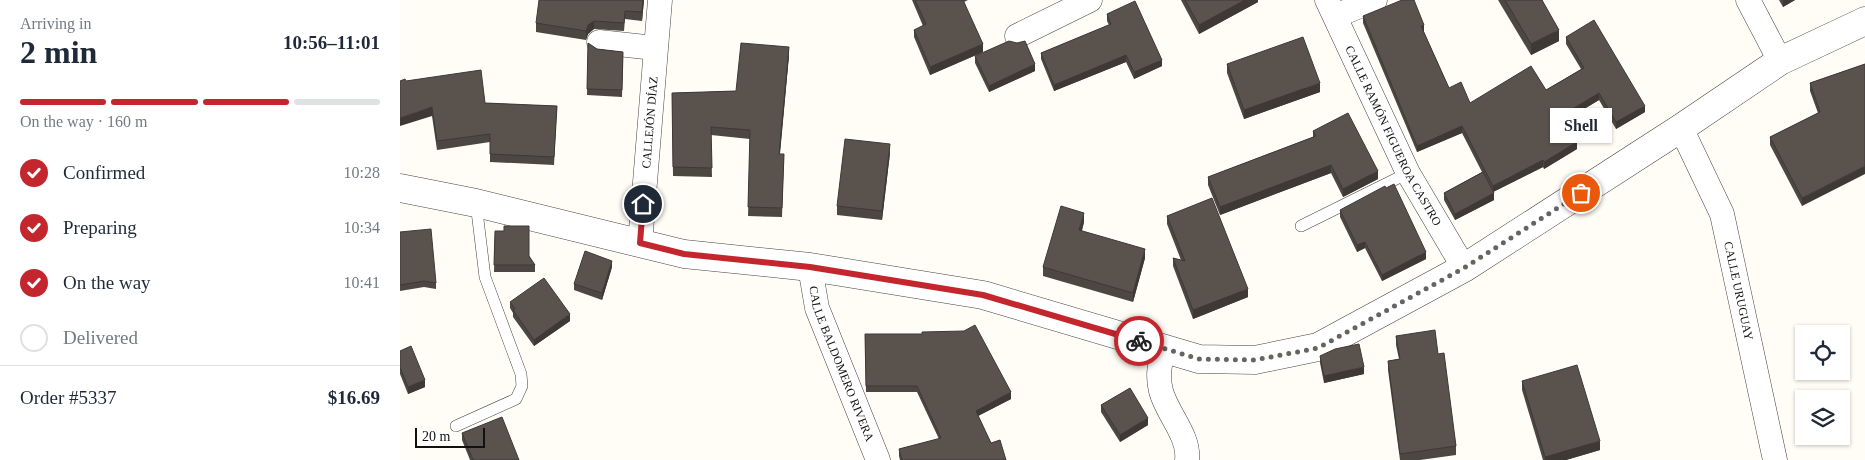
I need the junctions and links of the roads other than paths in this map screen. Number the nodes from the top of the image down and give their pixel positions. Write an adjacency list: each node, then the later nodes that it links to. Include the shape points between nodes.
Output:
1 (660, 0): 9 (street, CALLEJÓN DÍAZ)
2 (1090, 0): 7 (street)
3 (1376, 0): 5 (street)
4 (1748, 0): 10 (street)
5 (1331, 8): 12 (street, CALLE RAMÓN FIGUEROA CASTRO)
6 (1865, 21): 10 (street)
7 (1017, 36)
8 (599, 42): 9 (street)
9 (655, 48): 16 (street, CALLEJÓN DÍAZ)
10 (1780, 60): 11 (street)
11 (1681, 128): 18 (street); 23 (street, CALLE URUGUAY, via 1722,214)
12 (1408, 173): 15 (lane); 18 (street, CALLE RAMÓN FIGUEROA CASTRO)
13 (400, 188): 14 (street)
14 (476, 203): 16 (street); 20 (lane, via 485,277 521,374 522,386 516,399)
15 (1301, 226)
16 (640, 243): 17 (street, via 684,254)
17 (810, 267): 19 (street, via 983,295); 21 (street, CALLE BALDOMERO RIVERA, via 817,308)
18 (1464, 268): 19 (street, via 1318,348 1255,360 1199,359)
19 (1163, 349): 22 (street, via 1158,373 1161,393 1184,441)
20 (456, 426)
21 (878, 460)
22 (1188, 460)
23 (1775, 460)

